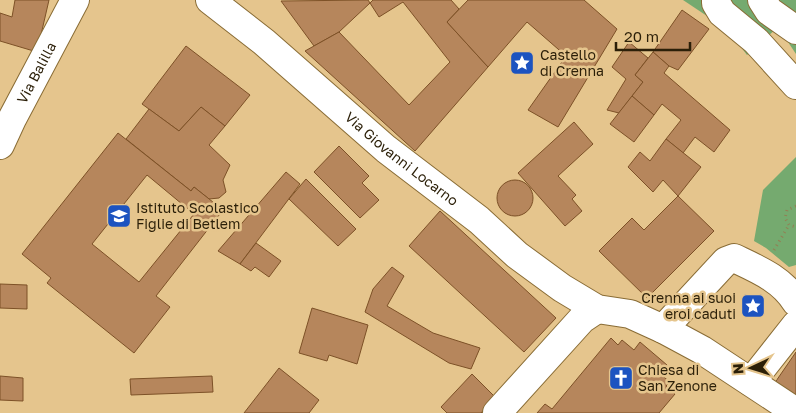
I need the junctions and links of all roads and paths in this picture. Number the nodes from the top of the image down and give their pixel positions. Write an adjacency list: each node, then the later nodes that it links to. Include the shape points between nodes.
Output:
1 (75, 0): 7 (street, Via Balilla)
2 (210, 0): 11 (street, Via Giovanni Locarno, via 264,42 386,149 479,220 517,255)
3 (716, 0): 6 (street, via 722,13 756,41)
4 (762, 0): 5 (street, via 770,11)
5 (796, 30)
6 (796, 85)
7 (0, 145)
8 (796, 206): 9 (path, via 787,210 785,218 790,226)
9 (796, 227)
10 (796, 302): 13 (street, via 790,291 773,278 734,258 726,261)
11 (597, 310): 13 (street, via 630,314); 16 (street, via 582,319)
12 (796, 325): 14 (street)
13 (664, 328): 14 (street)
14 (751, 382): 15 (street)
15 (796, 412)
16 (497, 413)

